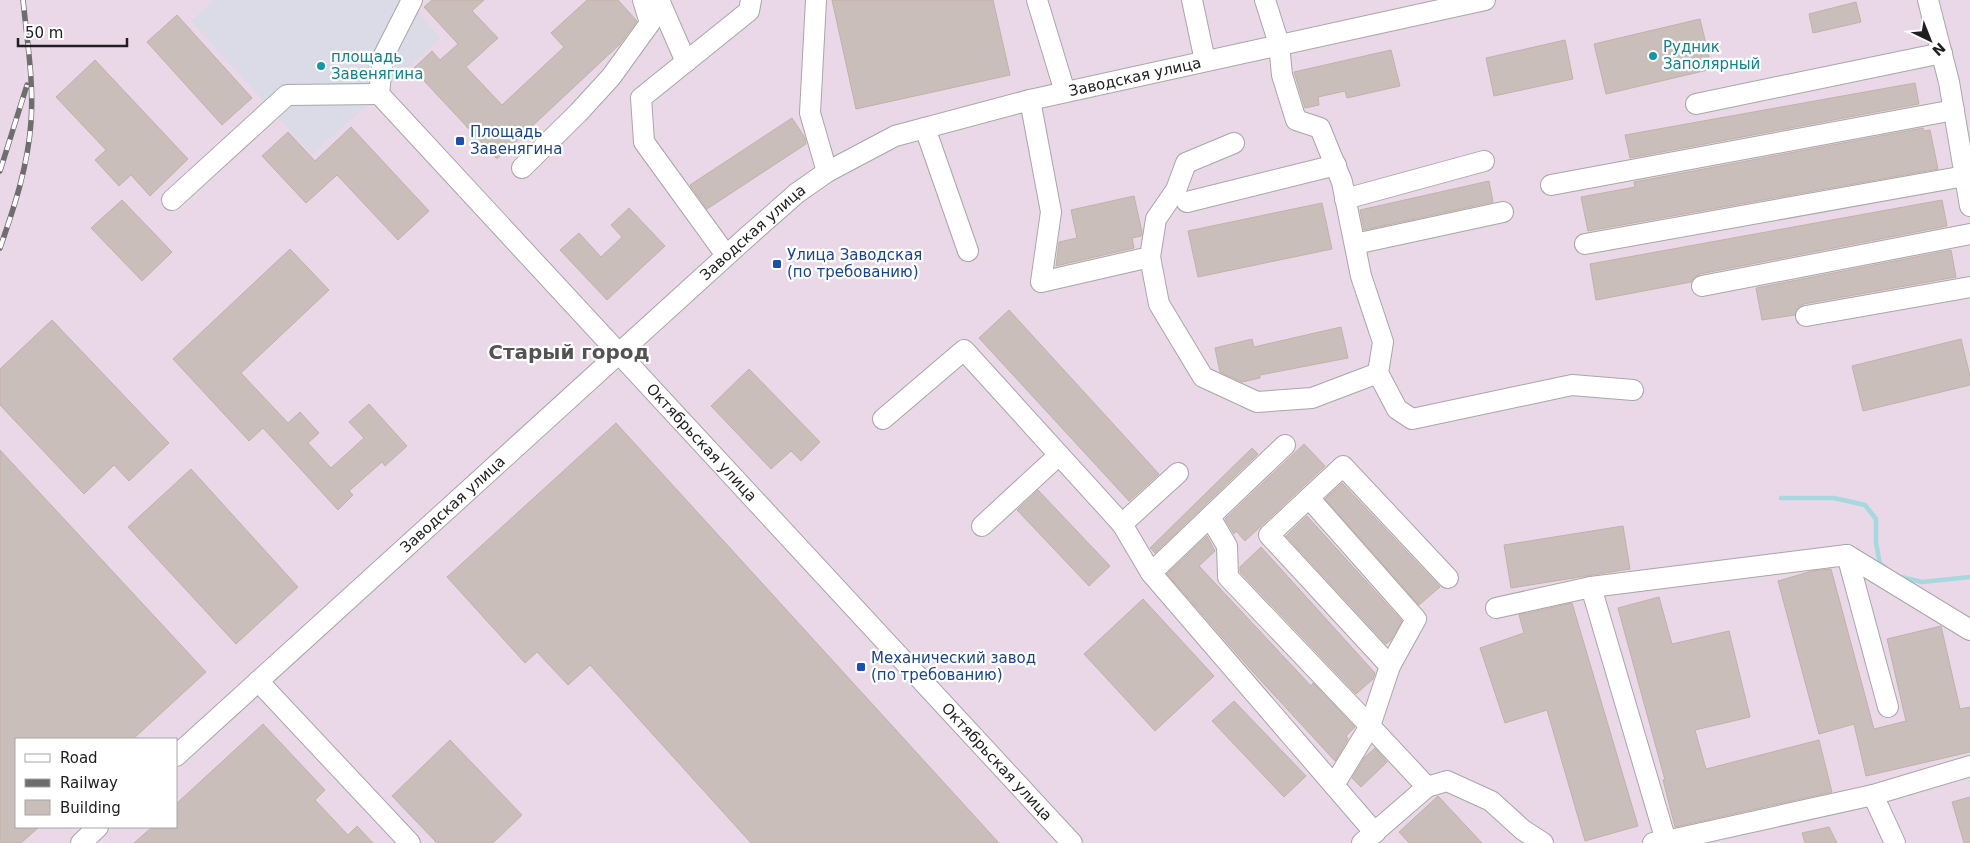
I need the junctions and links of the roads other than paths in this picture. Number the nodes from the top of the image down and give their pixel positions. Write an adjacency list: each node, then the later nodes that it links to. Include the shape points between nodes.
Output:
1 (412, 0): 16 (street, via 382,56)
2 (643, 0): 24 (street, via 650,23 611,77)
3 (659, 0): 14 (street)
4 (751, 0): 14 (street, via 749,11)
5 (816, 0): 25 (street, via 810,113)
6 (1037, 0): 15 (street)
7 (1192, 0): 13 (street)
8 (1265, 0): 11 (street)
9 (1485, 0): 11 (street, Заводская улица)
10 (1928, 0): 12 (street)
11 (1279, 44): 13 (street, Заводская улица); 23 (street, via 1282,75 1296,120 1320,128)
12 (1942, 53): 18 (street); 19 (street)
13 (1205, 61): 15 (street, Заводская улица)
14 (686, 62): 37 (street, via 641,98 644,142)
15 (1065, 92): 17 (street, Заводская улица)
16 (379, 94): 29 (street, via 287,95); 42 (street, Октябрьская улица)
17 (1030, 100): 20 (street, Заводская улица); 38 (street, via 1050,212 1041,282)
18 (1696, 104)
19 (1954, 110): 26 (street); 27 (street)
20 (925, 128): 25 (street, Заводская улица, via 895,136); 36 (street)
21 (1234, 143): 38 (street, via 1186,163 1176,190 1156,219)
22 (1484, 161): 28 (street)
23 (1336, 165): 28 (street); 30 (street)
24 (522, 168)
25 (827, 172): 37 (street, Заводская улица)
26 (1967, 182): 31 (street); 35 (street)
27 (1551, 184)
28 (1345, 199): 34 (street)
29 (172, 200)
30 (1187, 202)
31 (1970, 206)
32 (1503, 212): 34 (street)
33 (1970, 234): 39 (street)
34 (1355, 244): 43 (street, via 1361,276 1383,342)
35 (1585, 244)
36 (968, 251)
37 (726, 256): 42 (street, Заводская улица)
38 (1150, 257): 43 (street, via 1160,304 1203,377 1257,402 1312,398)
39 (1702, 286)
40 (1970, 286): 41 (street)
41 (1806, 316)
42 (619, 353): 60 (street, Заводская улица); 73 (street, Октябрьская улица)
43 (1378, 373): 44 (street, via 1397,409 1412,419 1572,385)
44 (1633, 390)
45 (883, 419): 47 (street, via 964,350)
46 (1285, 445): 50 (street)
47 (1059, 455): 51 (street); 52 (street)
48 (1178, 473): 51 (street)
49 (1309, 498): 55 (street, via 1343,466); 59 (street, via 1416,619); 59 (street, via 1270,535)
50 (1210, 517): 54 (street); 62 (street, via 1227,546 1228,577)
51 (1122, 524): 54 (street)
52 (982, 526)
53 (1847, 555): 56 (street); 58 (street); 61 (street)
54 (1150, 573): 65 (street)
55 (1448, 578)
56 (1591, 587): 57 (street); 70 (street)
57 (1496, 608)
58 (1970, 630)
59 (1390, 666): 62 (street)
60 (258, 681): 63 (street, Заводская улица); 72 (street)
61 (1888, 707)
62 (1370, 726): 65 (street); 66 (street)
63 (178, 754)
64 (1970, 766): 67 (street)
65 (1334, 785): 69 (street)
66 (1427, 786): 69 (street); 74 (street, via 1447,781 1491,801)
67 (1873, 795): 70 (street); 75 (street)
68 (97, 828): 71 (street)
69 (1375, 840)
70 (1659, 842)
71 (81, 843)
72 (410, 843)
73 (1072, 843)
74 (1543, 843)
75 (1895, 843)

